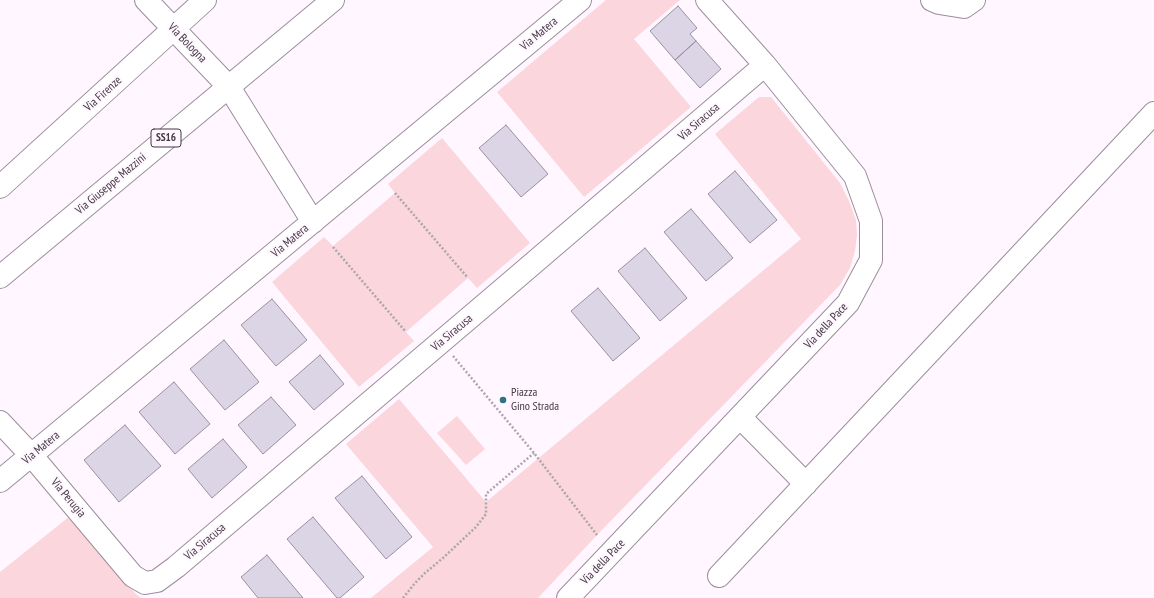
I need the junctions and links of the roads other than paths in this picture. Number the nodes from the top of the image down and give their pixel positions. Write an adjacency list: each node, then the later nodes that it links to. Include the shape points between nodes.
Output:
1 (146, 0): 8 (street, Via Bologna)
2 (205, 0): 8 (street, Via Firenze)
3 (333, 0): 10 (street, Via Giuseppe Mazzini / SS16)
4 (580, 0): 13 (street, Via Matera)
5 (707, 0): 9 (street, Via della Pace)
6 (932, 0): 7 (street, via 964,7)
7 (974, 0)
8 (173, 30): 10 (street, Via Bologna); 12 (street, Via Firenze)
9 (765, 65): 15 (street, Via della Pace, via 855,176 871,221 871,260 848,303); 20 (street, Via Siracusa, via 176,567 157,581 145,583)
10 (229, 87): 13 (street, Via Bologna); 14 (street, Via Giuseppe Mazzini / SS16)
11 (1154, 114): 19 (street)
12 (0, 187)
13 (313, 222): 17 (street, Via Matera)
14 (0, 276)
15 (740, 417): 19 (street); 22 (street, Via della Pace)
16 (0, 422): 17 (street, Via Perugia)
17 (32, 456): 18 (street, Via Matera); 20 (street, Via Perugia)
18 (0, 481)
19 (806, 484): 21 (street)
20 (133, 576)
21 (719, 576)
22 (568, 598)

